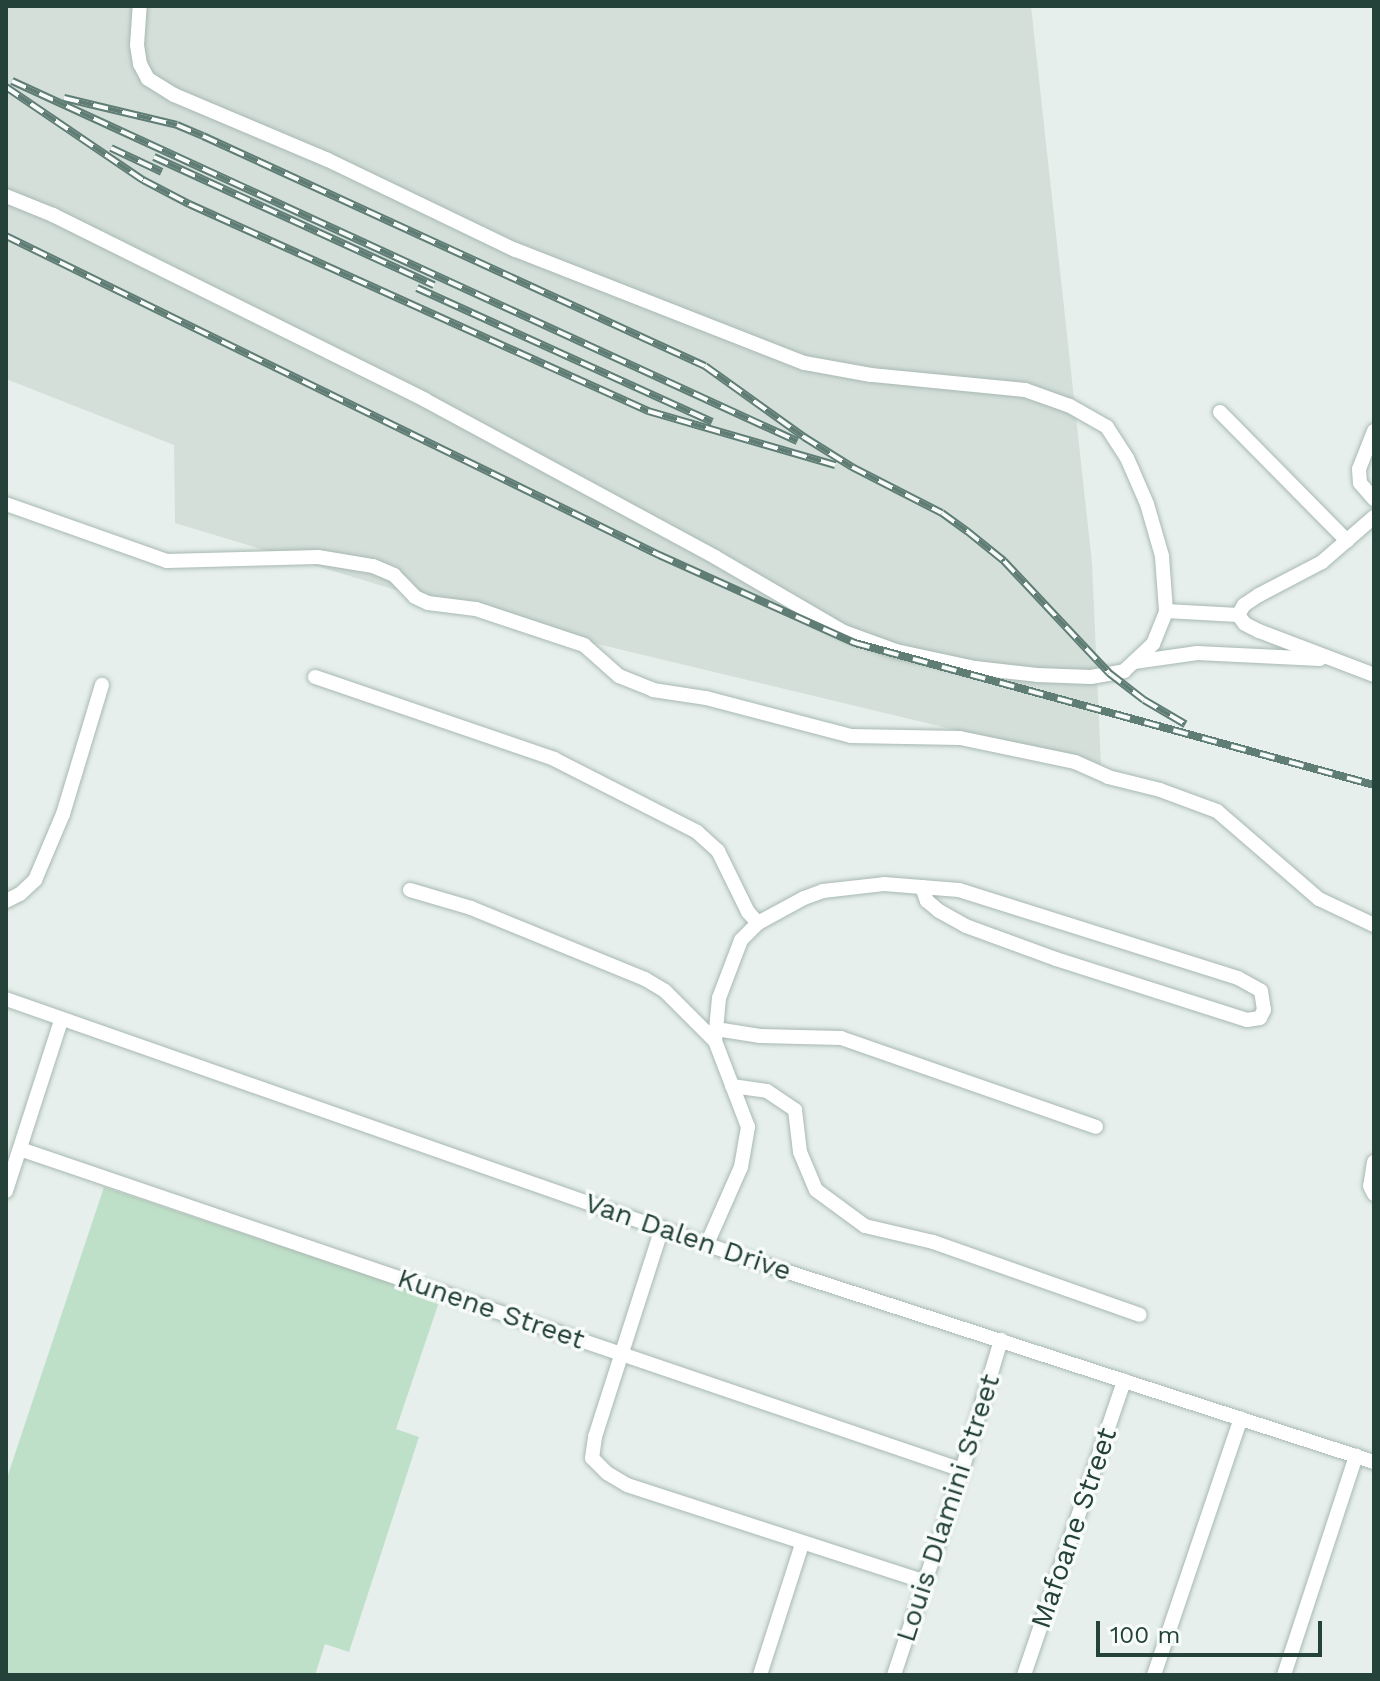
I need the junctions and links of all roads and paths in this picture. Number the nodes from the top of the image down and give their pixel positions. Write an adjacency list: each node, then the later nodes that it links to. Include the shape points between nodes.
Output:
1 (140, 6): 9 (street, via 137,45 148,79 515,250 804,363 1025,390 1107,427 1147,504 1162,556)
2 (6, 196): 12 (street, via 425,400 844,632 896,651 1037,675 1091,677 1124,671)
3 (1220, 412): 8 (street)
4 (1374, 431): 5 (street, via 1359,469 1360,483)
5 (1374, 499)
6 (6, 504): 20 (street, via 156,559 318,557 373,566 394,575 428,603 476,609 584,645 619,676 653,690 706,698 851,736 960,738 1075,762 1217,811 1319,899)
7 (1374, 517): 8 (street)
8 (1347, 541): 10 (street, via 1307,572 1244,605)
9 (1166, 611): 10 (street); 12 (street, via 1153,644)
10 (1238, 615): 11 (street, via 1259,631)
11 (1332, 659): 12 (street, via 1197,653); 13 (street)
12 (1133, 662)
13 (1374, 675)
14 (315, 677): 19 (street, via 554,759 697,832 718,851)
15 (102, 685): 18 (street, via 66,805 35,880)
16 (922, 887): 16 (street, via 959,890 1200,964 1261,991 1264,1010 1260,1018 1247,1020 1056,959 966,926 927,901); 19 (street, via 884,884 823,891)
17 (410, 890): 23 (street, via 471,908 645,979)
18 (6, 901)
19 (758, 923): 23 (street, via 741,940 719,998)
20 (1374, 925)
21 (6, 999): 22 (street, Van Dalen Drive)
22 (61, 1021): 26 (street); 30 (street, Van Dalen Drive)
23 (715, 1035): 24 (street); 25 (street, via 841,1038)
24 (732, 1086): 31 (street, via 748,1127 746,1147); 32 (street, via 767,1091 795,1110 800,1152 816,1190 865,1226 933,1242)
25 (1096, 1127)
26 (20, 1149): 28 (street); 34 (street, Kunene Street)
27 (1374, 1162): 29 (street)
28 (6, 1191)
29 (1374, 1194)
30 (662, 1228): 31 (street, Van Dalen Drive); 34 (street)
31 (707, 1244): 33 (street, Van Dalen Drive)
32 (1140, 1315)
33 (1001, 1340): 35 (street, Van Dalen Drive); 39 (street, Louis Dlamini Street)
34 (624, 1354): 39 (street, Kunene Street); 40 (street, via 592,1458 627,1485)
35 (1124, 1381): 36 (street, Van Dalen Drive); 44 (street, Mafoane Street)
36 (1241, 1418): 37 (street, Van Dalen Drive); 45 (street)
37 (1356, 1456): 38 (street, Van Dalen Drive); 46 (street)
38 (1374, 1462)
39 (962, 1470): 41 (street, Louis Dlamini Street)
40 (802, 1544): 41 (street); 42 (street)
41 (925, 1582): 43 (street, Louis Dlamini Street)
42 (760, 1675)
43 (894, 1675)
44 (1024, 1675)
45 (1154, 1675)
46 (1284, 1675)

